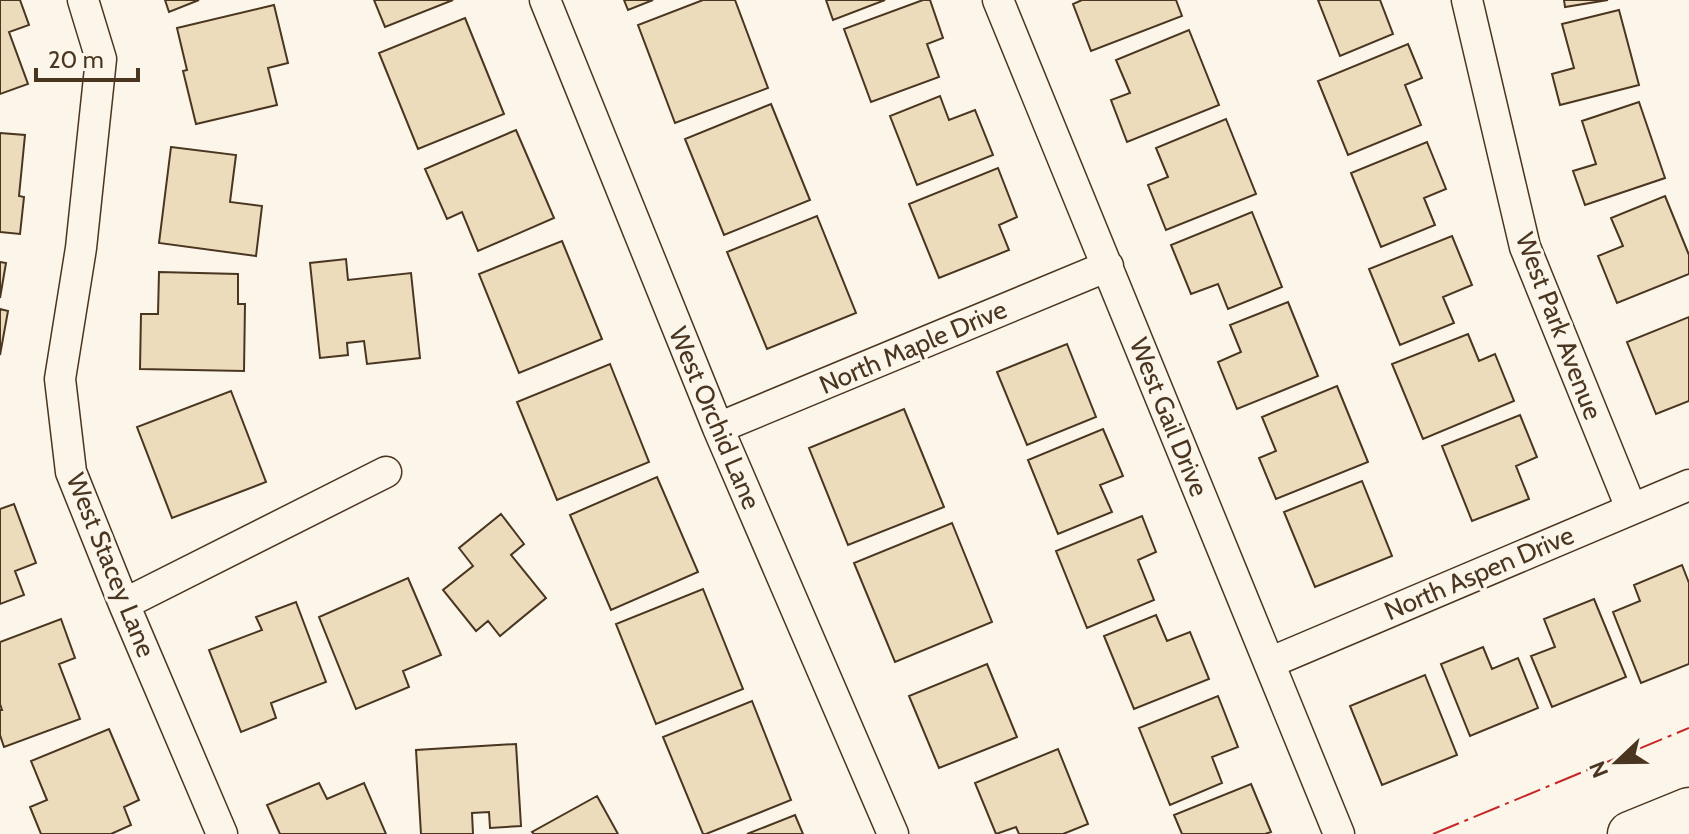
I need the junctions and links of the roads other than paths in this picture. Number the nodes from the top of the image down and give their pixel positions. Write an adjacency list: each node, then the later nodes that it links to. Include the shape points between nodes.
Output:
1 (83, 0): 10 (street, West Stacey Lane, via 101,59 81,248 60,379 71,472)
2 (545, 0): 6 (street, West Orchid Lane)
3 (998, 0): 5 (street, West Gail Drive)
4 (1467, 0): 9 (street, West Park Avenue, via 1525,247)
5 (1108, 266): 6 (street, North Maple Drive); 11 (street, West Gail Drive)
6 (718, 428): 14 (street, West Orchid Lane)
7 (386, 472): 10 (street)
8 (1689, 485): 9 (street, North Aspen Drive)
9 (1631, 508): 11 (street, North Aspen Drive)
10 (124, 604): 13 (street, West Stacey Lane)
11 (1269, 663): 15 (street, West Gail Drive)
12 (1689, 810): 16 (main road)
13 (222, 834)
14 (893, 834)
15 (1339, 834)
16 (1630, 834)

